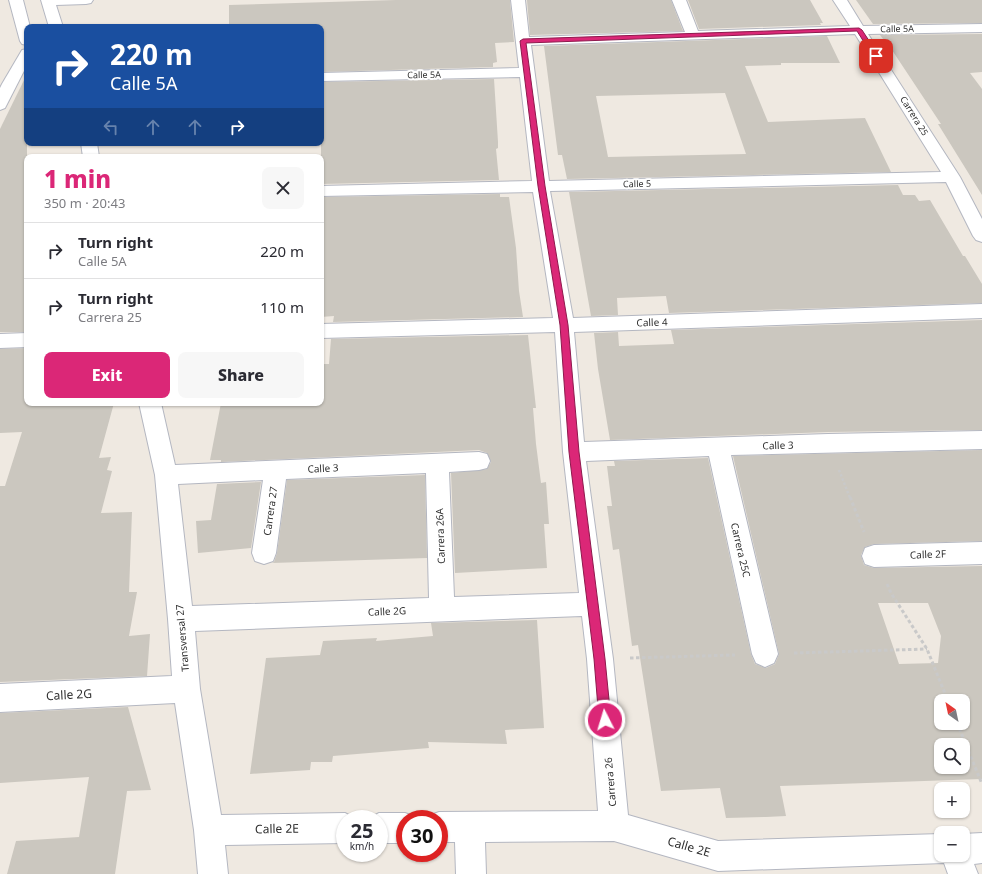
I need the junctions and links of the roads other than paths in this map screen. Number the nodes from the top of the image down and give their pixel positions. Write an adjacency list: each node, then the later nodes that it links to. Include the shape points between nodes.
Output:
1 (16, 0): 9 (street)
2 (48, 0): 3 (street); 7 (street)
3 (86, 0)
4 (518, 0): 12 (street, Carrera 26)
5 (679, 0): 11 (street)
6 (840, 0): 10 (street, Carrera 25)
7 (55, 24)
8 (982, 28): 10 (street, Calle 5A)
9 (24, 30)
10 (859, 30): 11 (street, Calle 5A); 18 (street, Carrera 25)
11 (693, 35): 12 (street, Calle 5A)
12 (523, 41): 14 (street, Carrera 26)
13 (24, 57): 16 (street)
14 (527, 72): 15 (street, Calle 5A); 19 (street, Carrera 26)
15 (324, 77)
16 (5, 84): 17 (street)
17 (0, 104)
18 (952, 176): 19 (street, Calle 5); 21 (street, Carrera 25)
19 (541, 186): 20 (street, Calle 5); 23 (street, Carrera 26)
20 (324, 191)
21 (982, 236)
22 (982, 311): 23 (street, Calle 4)
23 (564, 325): 24 (street, Calle 4); 30 (street, Carrera 26)
24 (324, 331)
25 (24, 340): 26 (street)
26 (0, 341)
27 (151, 406): 34 (street, Transversal 27)
28 (982, 440): 29 (street, Calle 3)
29 (718, 447): 30 (street, Calle 3); 41 (street, Carrera 25C)
30 (574, 452): 38 (street, Carrera 26)
31 (479, 461): 32 (street, Calle 3)
32 (437, 463): 33 (street, Calle 3); 39 (street, Carrera 26A)
33 (276, 470): 34 (street, Calle 3); 36 (street, Carrera 27)
34 (166, 474): 40 (street, Transversal 27)
35 (982, 552): 37 (street, Calle 2F)
36 (264, 553)
37 (874, 556)
38 (593, 604): 39 (street, Calle 2G); 44 (street, Carrera 26)
39 (442, 609): 40 (street, Calle 2G)
40 (181, 619): 42 (street, Transversal 27)
41 (765, 654)
42 (186, 689): 43 (street, Calle 2G); 48 (street, Transversal 27)
43 (0, 698)
44 (614, 826): 46 (street, Calle 2E); 50 (street, Calle 2E, via 718,856)
45 (448, 827): 46 (street, Calle 2E)
46 (469, 827): 54 (street)
47 (336, 828): 48 (street, Calle 2E)
48 (209, 830): 53 (street, Transversal 27)
49 (982, 848): 51 (street)
50 (934, 849)
51 (970, 849)
52 (959, 862): 55 (street)
53 (213, 874)
54 (471, 874)
55 (963, 874)

